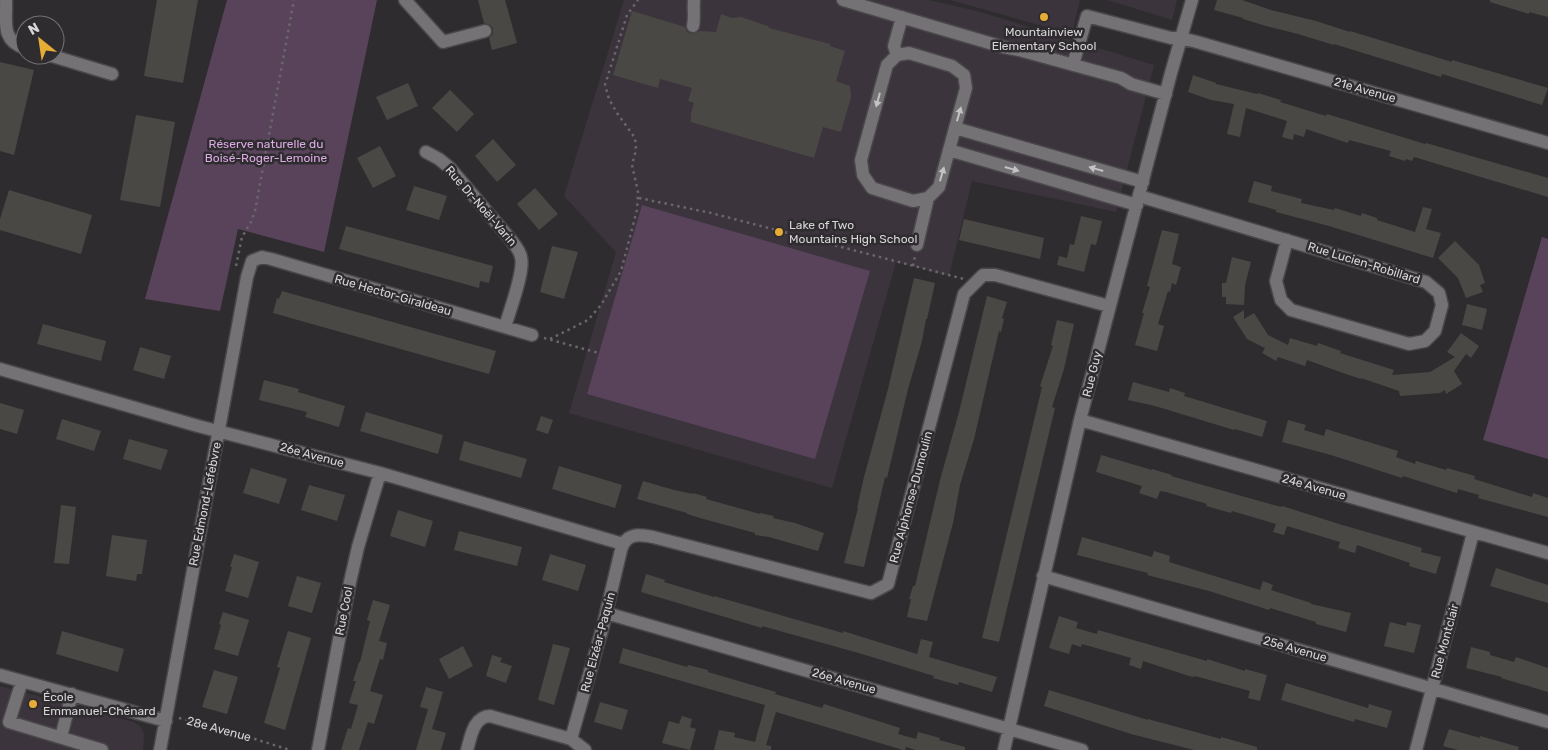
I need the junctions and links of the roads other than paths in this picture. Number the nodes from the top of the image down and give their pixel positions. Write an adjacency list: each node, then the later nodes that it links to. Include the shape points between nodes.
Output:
1 (6, 0): 8 (street)
2 (404, 0): 9 (street, via 442,42)
3 (694, 0): 7 (street)
4 (843, 0): 6 (street)
5 (1192, 0): 10 (street, Rue Guy)
6 (902, 17): 12 (street, via 894,46); 14 (street)
7 (693, 26)
8 (3, 30): 11 (street)
9 (485, 31)
10 (1182, 38): 14 (street, 21e Avenue, via 1087,16); 16 (street, Rue Guy); 18 (street, 21e Avenue)
11 (15, 44)
12 (897, 55): 17 (street, one-way to 12, via 966,88 964,75 952,66 918,55); 22 (street, one-way to 22, via 888,64 861,160 863,175 872,188 913,201)
13 (65, 60): 15 (street)
14 (1072, 65): 16 (street)
15 (112, 74)
16 (1166, 94): 21 (street, Rue Guy)
17 (955, 128): 19 (street); 21 (street, one-way to 17)
18 (1548, 143)
19 (949, 150): 22 (street, one-way to 19, via 938,186); 23 (street, Rue Lucien-Robillard, one-way to 23)
20 (426, 152): 28 (street, Rue Dr-Noël-Varin, via 450,168 520,252 521,272)
21 (1143, 182): 23 (street, Rue Guy)
22 (928, 198): 25 (street)
23 (1138, 201): 24 (street, Rue Lucien-Robillard); 27 (street, Rue Guy)
24 (1287, 240): 24 (street, Rue Lucien-Robillard, via 1426,282 1439,293 1442,305 1435,331 1425,341 1409,344 1291,310 1281,300 1276,281)
25 (918, 245)
26 (254, 259): 28 (street, Rue Hector-Giraldeau, via 271,259); 32 (street, Rue Edmond-Lefebvre, via 248,268)
27 (1109, 306): 31 (street, Rue Guy); 35 (street, Rue Alphonse-Dumoulin, via 995,275 983,275 964,294 888,584 871,593 644,535 629,537)
28 (505, 327): 29 (street, Rue Hector-Giraldeau)
29 (535, 336)
30 (0, 369): 32 (street, 26e Avenue)
31 (1080, 420): 34 (street, 24e Avenue); 37 (street, Rue Guy)
32 (219, 431): 33 (street, 26e Avenue); 43 (street, Rue Edmond-Lefebvre)
33 (380, 473): 35 (street, 26e Avenue); 50 (street, Rue Cool, via 354,564)
34 (1473, 533): 36 (street, 24e Avenue); 41 (street, Rue Montclair)
35 (623, 544): 38 (street, Rue Elzéar-Paquin)
36 (1548, 553)
37 (1043, 576): 41 (street, 25e Avenue); 45 (street, Rue Guy)
38 (606, 613): 45 (street, 26e Avenue); 47 (street, Rue Elzéar-Paquin)
39 (0, 675): 40 (street)
40 (22, 680): 42 (street); 46 (street, via 9,722)
41 (1432, 688): 44 (street, 25e Avenue); 55 (street, Rue Montclair)
42 (72, 694): 43 (street); 46 (street)
43 (171, 719): 49 (street, Rue Edmond-Lefebvre)
44 (1548, 722)
45 (1010, 728): 53 (street, Rue Guy); 54 (street, 26e Avenue)
46 (60, 738): 48 (street)
47 (571, 739): 51 (street, via 486,716 476,723); 52 (street)
48 (102, 750)
49 (160, 750)
50 (318, 750)
51 (467, 750)
52 (584, 750)
53 (1004, 750)
54 (1082, 750)
55 (1416, 750)

